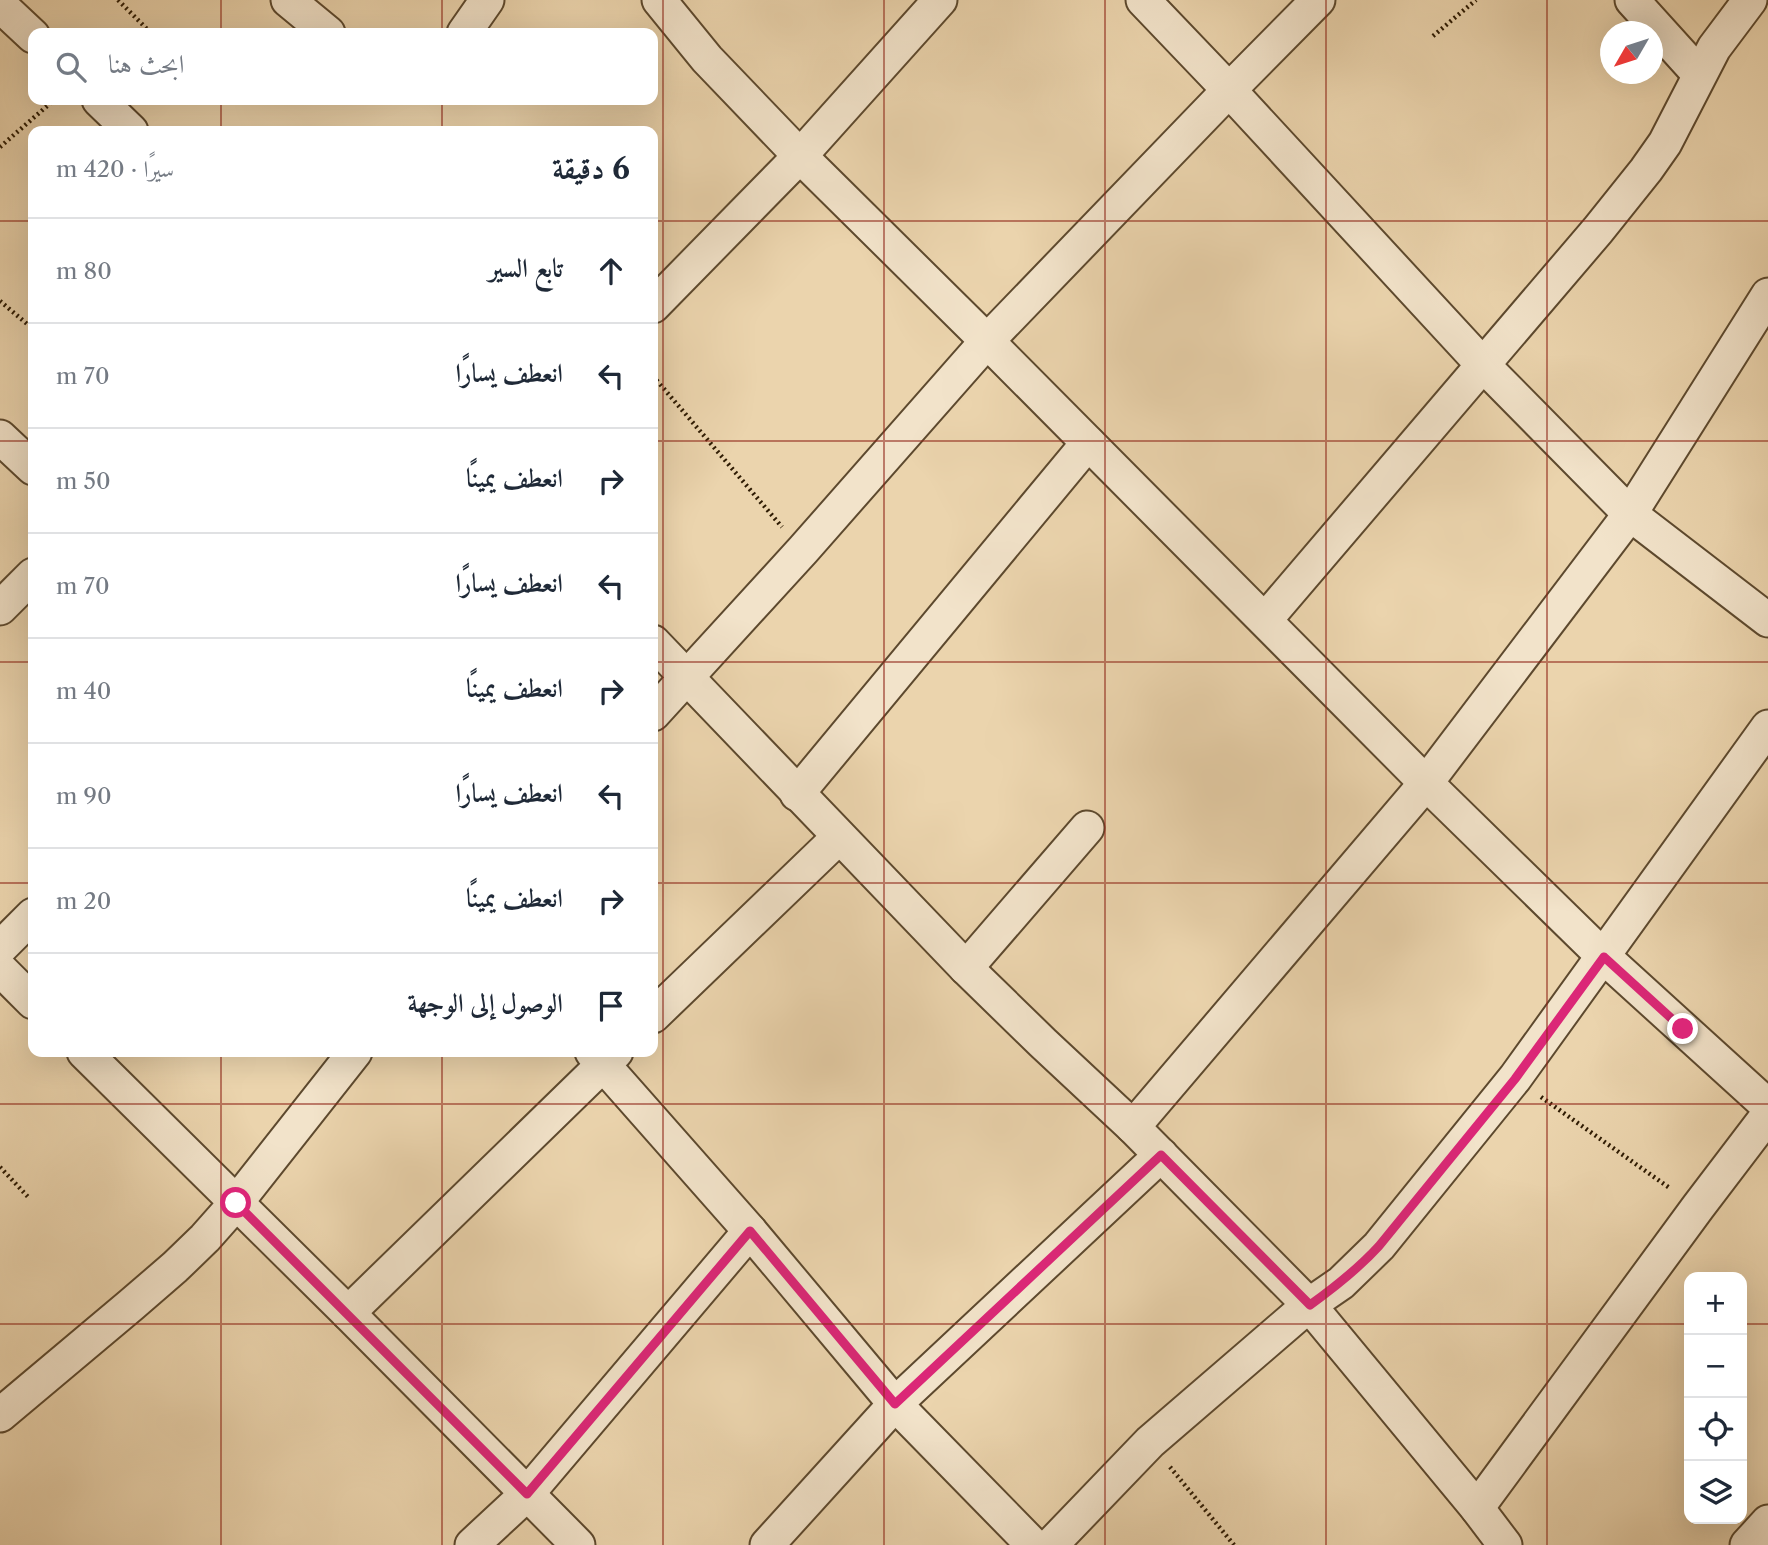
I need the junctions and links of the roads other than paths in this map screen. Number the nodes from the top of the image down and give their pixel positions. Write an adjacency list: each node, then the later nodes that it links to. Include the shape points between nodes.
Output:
1 (288, 0): 10 (street)
2 (487, 0): 11 (street)
3 (659, 0): 17 (street)
4 (940, 0): 17 (street)
5 (1143, 0): 14 (street)
6 (1318, 0): 14 (street)
7 (1632, 0): 13 (street)
8 (1750, 0): 13 (street)
9 (0, 5): 12 (street)
10 (322, 28)
11 (467, 28)
12 (28, 31)
13 (1699, 74): 21 (street, via 1673,129 1646,170)
14 (1229, 90): 20 (street); 21 (street)
15 (105, 105): 16 (street)
16 (126, 126)
17 (800, 156): 19 (street); 20 (street)
18 (1768, 295): 25 (street)
19 (658, 301)
20 (987, 341): 23 (street); 31 (street)
21 (1483, 365): 25 (street); 28 (street)
22 (0, 437): 24 (street)
23 (1088, 443): 28 (street); 35 (street)
24 (28, 463)
25 (1630, 514): 29 (street); 34 (street)
26 (28, 580): 27 (street)
27 (0, 608)
28 (1265, 620): 34 (street)
29 (1768, 620)
30 (658, 647): 31 (street)
31 (687, 679): 32 (street); 35 (street)
32 (658, 709)
33 (1768, 727): 40 (street)
34 (1426, 783): 40 (street); 51 (street)
35 (797, 794): 37 (street)
36 (1087, 828): 41 (street)
37 (839, 837): 41 (street); 44 (street)
38 (28, 920): 39 (street)
39 (0, 948)
40 (1604, 957): 49 (street); 55 (street, via 1515,1079 1379,1246)
41 (966, 968): 51 (street)
42 (0, 969): 43 (street)
43 (28, 997)
44 (658, 1011)
45 (89, 1057): 53 (street)
46 (351, 1057): 53 (street)
47 (603, 1057): 56 (street)
48 (605, 1057): 54 (street)
49 (1768, 1106)
50 (1768, 1115): 60 (street)
51 (1133, 1127): 52 (street)
52 (1161, 1155): 55 (street); 57 (street)
53 (236, 1203): 56 (street); 58 (street, via 175,1267)
54 (750, 1231): 57 (street); 59 (street)
55 (1310, 1305): 60 (street); 66 (street, via 1150,1442)
56 (348, 1313): 59 (street)
57 (895, 1404): 64 (street); 65 (street)
58 (0, 1415)
59 (527, 1494): 62 (street); 63 (street)
60 (1477, 1508): 67 (street)
61 (1768, 1522): 68 (street)
62 (472, 1545)
63 (578, 1545)
64 (767, 1545)
65 (1033, 1545)
66 (1051, 1545)
67 (1505, 1545)
68 (1747, 1545)

